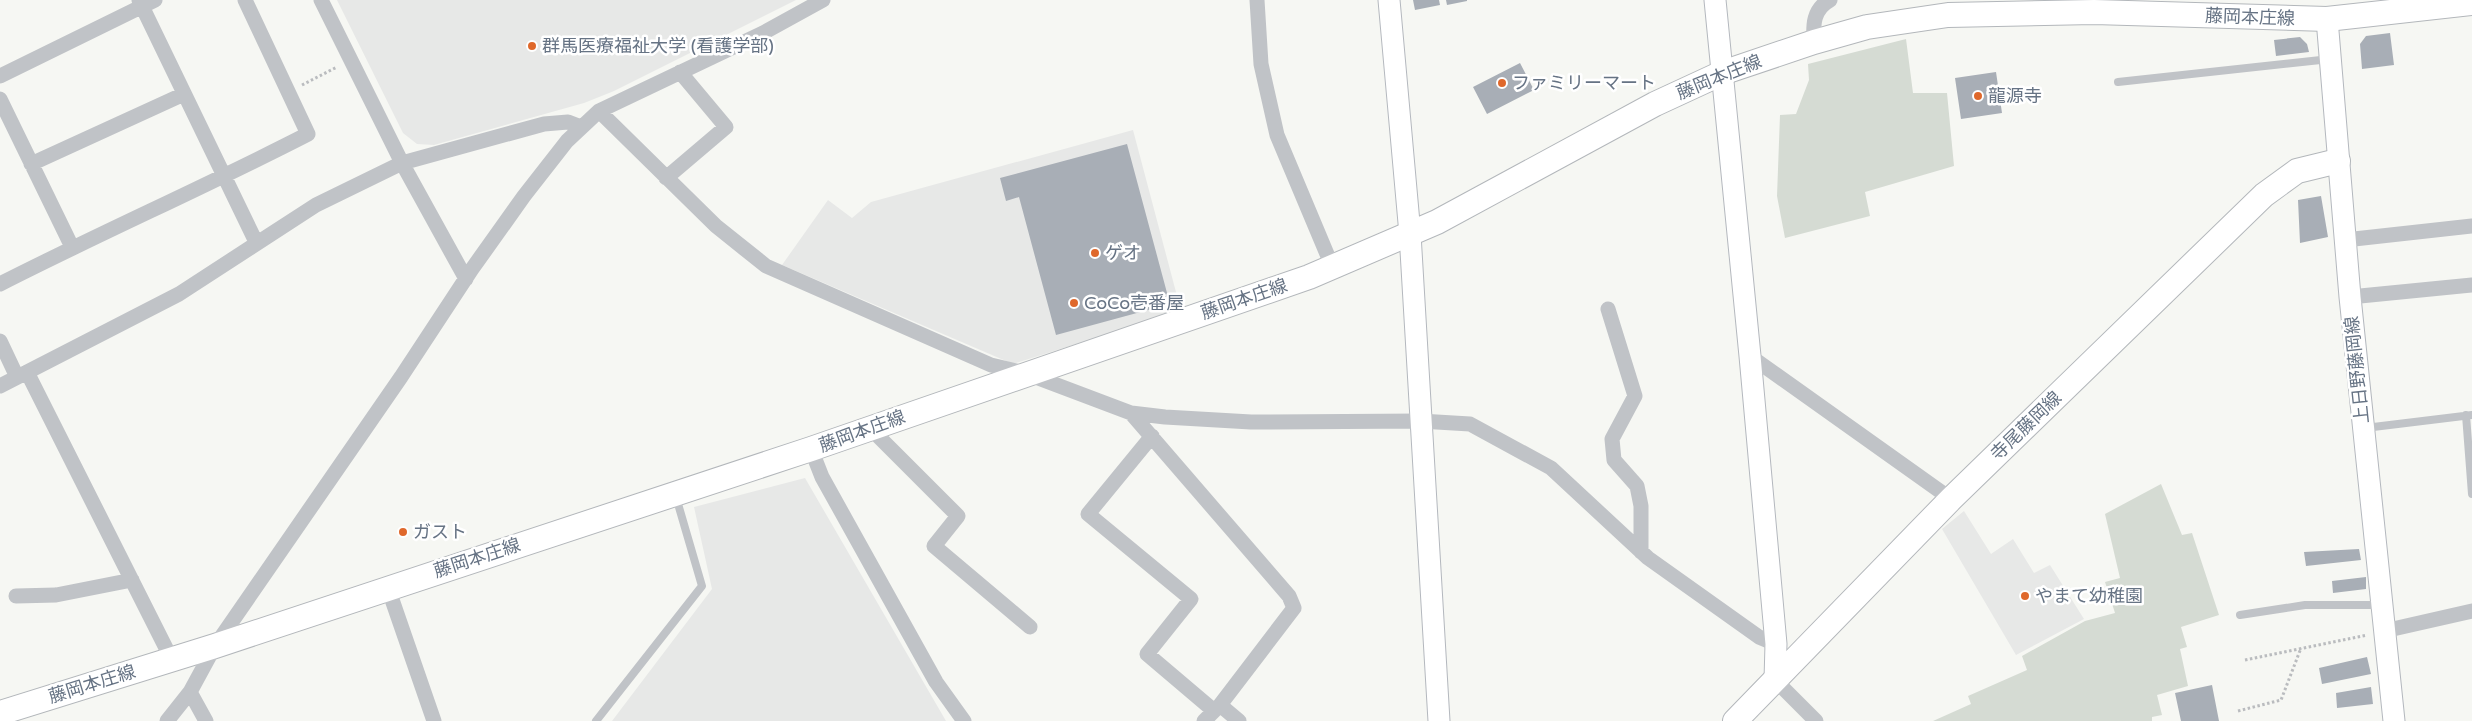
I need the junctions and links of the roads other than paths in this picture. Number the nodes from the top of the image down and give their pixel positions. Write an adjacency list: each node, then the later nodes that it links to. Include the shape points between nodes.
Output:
1 (245, 0): 24 (street, via 308,134)
2 (320, 0): 22 (street)
3 (823, 0): 13 (street)
4 (1257, 0): 31 (street, via 1262,64 1277,134)
5 (1389, 0): 27 (street)
6 (1714, 0): 14 (street)
7 (1830, 0): 11 (street, via 1822,4 1813,22)
8 (146, 2): 15 (street); 17 (street)
9 (2472, 3): 10 (main road, 藤岡本庄線)
10 (2326, 10): 11 (main road, 藤岡本庄線, via 1948,15 1867,27); 12 (street, 上日野藤岡線)
11 (1814, 42): 14 (main road, 藤岡本庄線)
12 (2330, 59): 16 (lane); 21 (street, 上日野藤岡線)
13 (680, 72): 19 (street); 25 (street, via 726,127)
14 (1722, 73): 27 (main road, 藤岡本庄線, via 1655,104); 38 (street)
15 (0, 76)
16 (2118, 82)
17 (184, 94): 23 (street); 24 (street)
18 (0, 99): 23 (street)
19 (599, 111): 20 (street); 25 (street)
20 (581, 127): 22 (street, via 568,122 544,124); 32 (street, via 524,196)
21 (2338, 161): 28 (street, 上日野藤岡線); 51 (main road, 寺尾藤岡線, via 2297,171 2264,195)
22 (402, 163): 29 (street, via 316,205); 32 (street)
23 (31, 164): 30 (street)
24 (224, 177): 29 (street); 30 (street)
25 (666, 178): 39 (street, via 716,226 766,266 991,365)
26 (2472, 226): 28 (street)
27 (1410, 234): 31 (main road, 藤岡本庄線); 44 (street)
28 (2345, 240): 35 (street, 上日野藤岡線)
29 (256, 242): 40 (street, via 179,294)
30 (72, 247): 33 (street)
31 (1332, 266): 39 (main road, 藤岡本庄線, via 1309,277)
32 (466, 279): 62 (street)
33 (0, 284)
34 (2472, 286): 35 (street)
35 (2350, 297): 46 (street, 上日野藤岡線)
36 (1608, 309): 52 (street, via 1635,396 1612,439 1614,460 1637,486)
37 (0, 341): 40 (street)
38 (1750, 356): 51 (street); 61 (street)
39 (1025, 373): 42 (street); 45 (main road, 藤岡本庄線)
40 (22, 374): 41 (street); 53 (street)
41 (0, 386)
42 (1131, 413): 44 (street, via 1251,422); 47 (street)
43 (2469, 415): 46 (lane); 50 (lane)
44 (1420, 421): 52 (street, via 1470,424 1551,468); 74 (street)
45 (870, 428): 48 (main road, 藤岡本庄線); 59 (street, via 958,516 934,546)
46 (2363, 428): 56 (street, 上日野藤岡線)
47 (1152, 436): 66 (street, via 1289,596 1294,608); 66 (street, via 1088,514 1191,599 1147,654)
48 (811, 449): 49 (main road, 藤岡本庄線); 72 (street, via 822,477 936,682)
49 (674, 492): 54 (main road, 藤岡本庄線); 71 (lane, via 702,586)
50 (2472, 494)
51 (1951, 499): 64 (main road, 寺尾藤岡線)
52 (1642, 552): 61 (street, via 1759,637)
53 (132, 580): 55 (street, via 56,595); 63 (street)
54 (388, 588): 62 (main road, 藤岡本庄線); 70 (street)
55 (16, 596)
56 (2382, 605): 58 (lane, via 2305,605); 60 (street, 上日野藤岡線)
57 (2472, 610): 60 (street)
58 (2240, 615)
59 (1030, 627)
60 (2384, 631): 77 (street, 上日野藤岡線)
61 (1776, 644): 64 (street)
62 (215, 646): 63 (main road, 藤岡本庄線); 65 (street)
63 (172, 660): 67 (main road, 藤岡本庄線)
64 (1775, 680): 75 (main road, 寺尾藤岡線); 76 (street)
65 (190, 692): 68 (street); 69 (street)
66 (1212, 712): 73 (street)
67 (0, 713)
68 (167, 721)
69 (206, 721)
70 (434, 721)
71 (596, 721)
72 (964, 721)
73 (1239, 721)
74 (1439, 721)
75 (1735, 721)
76 (1816, 721)
77 (2394, 721)

